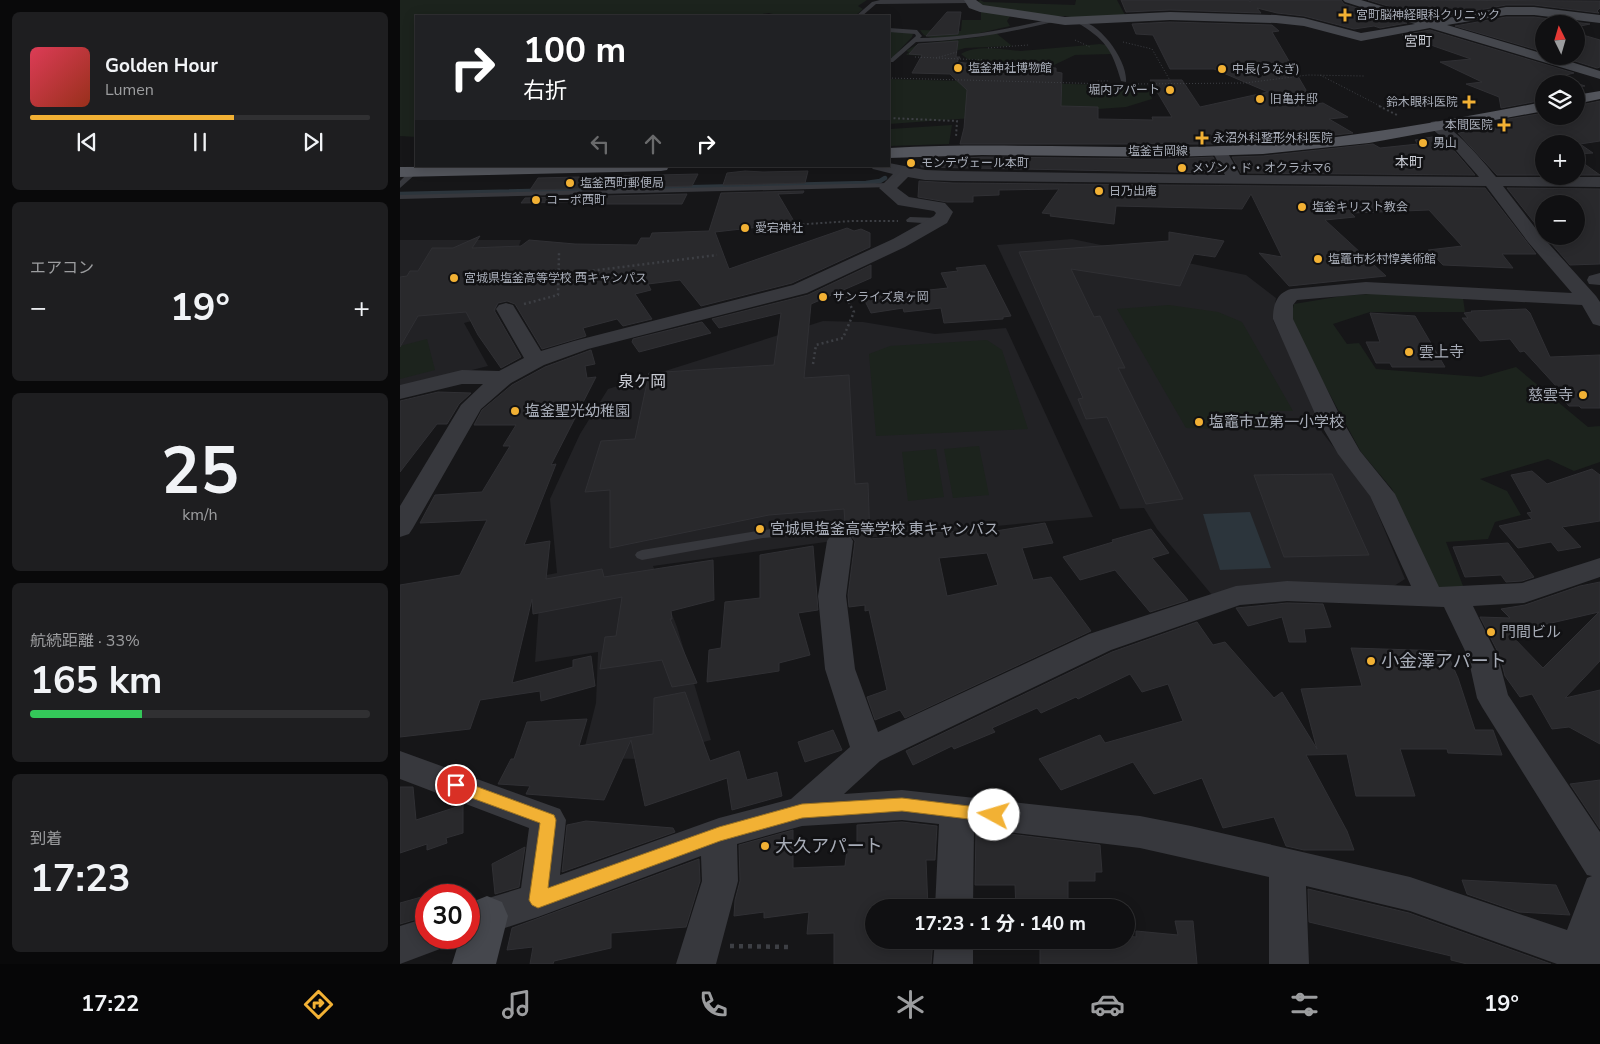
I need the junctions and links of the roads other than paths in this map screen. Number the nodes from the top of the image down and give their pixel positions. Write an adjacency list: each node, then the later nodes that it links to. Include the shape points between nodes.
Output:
1 (970, 0): 4 (lane, via 880,2); 6 (street, via 980,8)
2 (1348, 0): 8 (street)
3 (1506, 11): 5 (street); 8 (street); 10 (street)
4 (860, 15)
5 (1600, 19)
6 (1051, 20): 7 (street); 11 (lane, via 976,36)
7 (1078, 21): 8 (street, via 1170,16 1276,19 1362,36); 14 (lane, via 1113,46)
8 (1430, 25): 13 (street)
9 (890, 30): 11 (lane, via 917,32 919,36)
10 (1600, 30)
11 (915, 40): 12 (lane)
12 (891, 61)
13 (1600, 75)
14 (1124, 81)
15 (1600, 96): 16 (main road)
16 (1585, 98)
17 (1535, 108): 18 (main road, 塩釜吉岡線)
18 (1436, 125): 19 (main road, 塩釜吉岡線, via 1302,147); 26 (street, via 1480,166)
19 (1220, 151): 20 (main road, 塩釜吉岡線); 25 (street)
20 (890, 153)
21 (620, 167): 23 (main road)
22 (882, 167): 24 (street)
23 (407, 172): 29 (lane)
24 (904, 172): 25 (street, via 953,176); 28 (street)
25 (1235, 180): 26 (street)
26 (1492, 182): 27 (street); 33 (street, via 1534,238)
27 (1600, 182)
28 (889, 185): 30 (lane); 32 (street, via 887,188 904,201 939,207 945,212)
29 (400, 186)
30 (400, 196)
31 (907, 220): 32 (lane)
32 (938, 220): 36 (street, via 899,244 800,289 581,345)
33 (1589, 300): 35 (street); 43 (street, via 1366,288 1291,295 1283,305 1283,319 1328,416 1350,454 1382,494)
34 (506, 309): 36 (street)
35 (1600, 320)
36 (536, 360): 37 (street)
37 (503, 378): 38 (street, via 462,377); 39 (street, via 472,405)
38 (400, 392)
39 (400, 528)
40 (840, 540): 41 (lane, via 841,527 763,534); 44 (street, via 832,596 840,669)
41 (642, 556)
42 (1600, 567): 43 (street, via 1524,593)
43 (1441, 596): 44 (street, via 1287,592 1251,592 1236,596 1100,642); 49 (street, via 1483,657 1494,698)
44 (868, 751): 46 (street)
45 (400, 765): 53 (street, via 548,820)
46 (802, 811): 47 (street, via 902,805); 48 (street)
47 (957, 811): 50 (street, via 1140,832); 52 (street)
48 (719, 834): 53 (street); 60 (street, via 720,881)
49 (1600, 864)
50 (1287, 865): 59 (street, via 1410,894); 63 (street)
51 (1600, 890): 59 (street)
52 (954, 899)
53 (538, 900): 54 (street)
54 (480, 918)
55 (415, 940): 56 (street)
56 (400, 945)
57 (475, 949): 61 (street)
58 (954, 949): 62 (street)
59 (1589, 954)
60 (699, 955)
61 (474, 964)
62 (953, 964)
63 (1289, 964)

